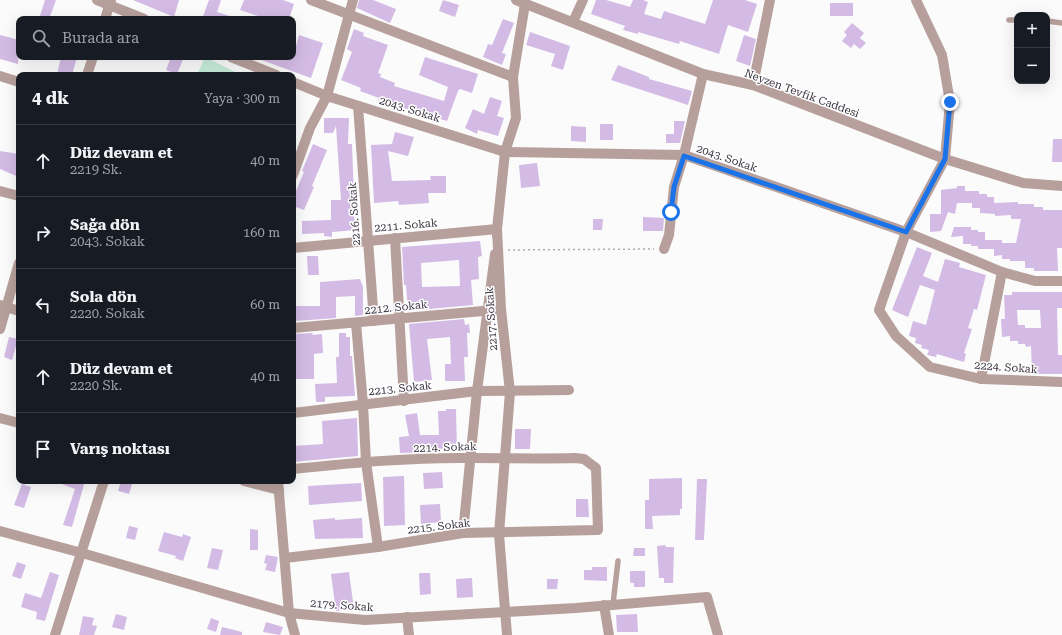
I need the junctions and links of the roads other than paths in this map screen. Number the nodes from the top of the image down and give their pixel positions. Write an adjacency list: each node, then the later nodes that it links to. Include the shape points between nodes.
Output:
1 (97, 0): 7 (street)
2 (311, 0): 9 (street)
3 (353, 0): 9 (street)
4 (583, 0): 15 (street)
5 (770, 0): 26 (street)
6 (916, 0): 31 (street, via 942,55 950,102)
7 (111, 2): 10 (street); 11 (street)
8 (521, 2): 15 (street, Neyzen Tevfik Caddesi); 23 (street, 2217. Sokak)
9 (350, 14): 23 (street); 27 (street)
10 (106, 16)
11 (138, 16)
12 (1009, 20): 13 (lane)
13 (1014, 20)
14 (1050, 21): 16 (lane)
15 (573, 22): 21 (street, Neyzen Tevfik Caddesi)
16 (1062, 22)
17 (92, 60): 19 (street)
18 (238, 60): 20 (street)
19 (88, 72)
20 (268, 72)
21 (703, 74): 26 (street, Neyzen Tevfik Caddesi); 30 (street)
22 (0, 76): 24 (street)
23 (513, 77): 29 (street, 2217. Sokak, via 516,118)
24 (16, 81)
25 (296, 83): 27 (street, 2043. Sokak)
26 (753, 85): 31 (street, Neyzen Tevfik Caddesi)
27 (327, 96): 28 (street, 2043. Sokak); 32 (street, via 310,128)
28 (358, 106): 29 (street, 2043. Sokak); 39 (street, 2216. Sokak)
29 (505, 152): 30 (street, 2043. Sokak); 36 (street, 2217. Sokak)
30 (684, 156): 37 (street, 2043. Sokak); 41 (street, via 674,187 669,235)
31 (945, 159): 33 (street, Neyzen Tevfik Caddesi, via 1023,183); 37 (street)
32 (296, 167)
33 (1062, 186)
34 (0, 191): 35 (street)
35 (16, 195)
36 (497, 229): 38 (street, 2211. Sokak); 46 (street, 2217. Sokak); 48 (street)
37 (906, 232): 43 (street, 2043. Sokak); 54 (street, 2224. Sokak, via 879,310 896,336 930,367)
38 (395, 238): 39 (street, 2211. Sokak); 49 (street)
39 (368, 240): 40 (street, 2211. Sokak); 50 (street, 2216. Sokak)
40 (296, 248)
41 (664, 249)
42 (16, 271): 45 (street)
43 (1002, 272): 44 (street, 2043. Sokak, via 1035,281); 54 (street)
44 (1062, 281)
45 (3, 306): 47 (street); 53 (street)
46 (501, 309): 48 (street, 2212. Sokak); 58 (street, 2217. Sokak)
47 (16, 310)
48 (488, 310): 49 (street, 2212. Sokak); 57 (street)
49 (400, 318): 50 (street, 2212. Sokak); 59 (street)
50 (374, 321): 51 (street, 2212. Sokak)
51 (356, 323): 52 (street, 2212. Sokak); 60 (street)
52 (296, 328)
53 (0, 329)
54 (981, 379): 55 (street, 2224. Sokak)
55 (1062, 382)
56 (569, 390): 58 (street, 2213. Sokak)
57 (477, 391): 58 (street, 2213. Sokak); 59 (street, 2213. Sokak); 64 (street)
58 (510, 392): 65 (street, 2217. Sokak)
59 (404, 401): 60 (street, 2213. Sokak)
60 (363, 404): 61 (street, 2213. Sokak); 66 (street)
61 (296, 413)
62 (0, 418): 63 (street)
63 (16, 422)
64 (471, 458): 65 (street, 2214. Sokak); 66 (street, 2214. Sokak); 73 (street)
65 (504, 459): 71 (street, 2214. Sokak, via 575,458 584,460 596,468); 74 (street, 2217. Sokak)
66 (366, 462): 67 (street, 2214. Sokak); 75 (street)
67 (296, 469)
68 (103, 484): 76 (street)
69 (264, 484): 70 (street)
70 (278, 486): 77 (street)
71 (598, 530): 74 (street, 2215. Sokak)
72 (0, 531): 76 (street, 2179. Sokak)
73 (463, 533): 74 (street, 2215. Sokak); 75 (street, 2215. Sokak)
74 (499, 534): 80 (street, 2217. Sokak)
75 (378, 547): 77 (street, 2215. Sokak)
76 (82, 553): 81 (street, 2179. Sokak); 83 (street)
77 (285, 558): 81 (street)
78 (618, 561): 79 (lane)
79 (608, 605): 80 (street, 2179. Sokak); 87 (street); 88 (street, 2179. Sokak, via 707,597)
80 (506, 610): 82 (street, 2179. Sokak); 86 (street, 2217. Sokak)
81 (289, 613): 82 (street, 2179. Sokak, via 365,620); 84 (street)
82 (407, 617): 85 (street)
83 (56, 635)
84 (295, 635)
85 (409, 635)
86 (507, 635)
87 (609, 635)
88 (718, 635)

